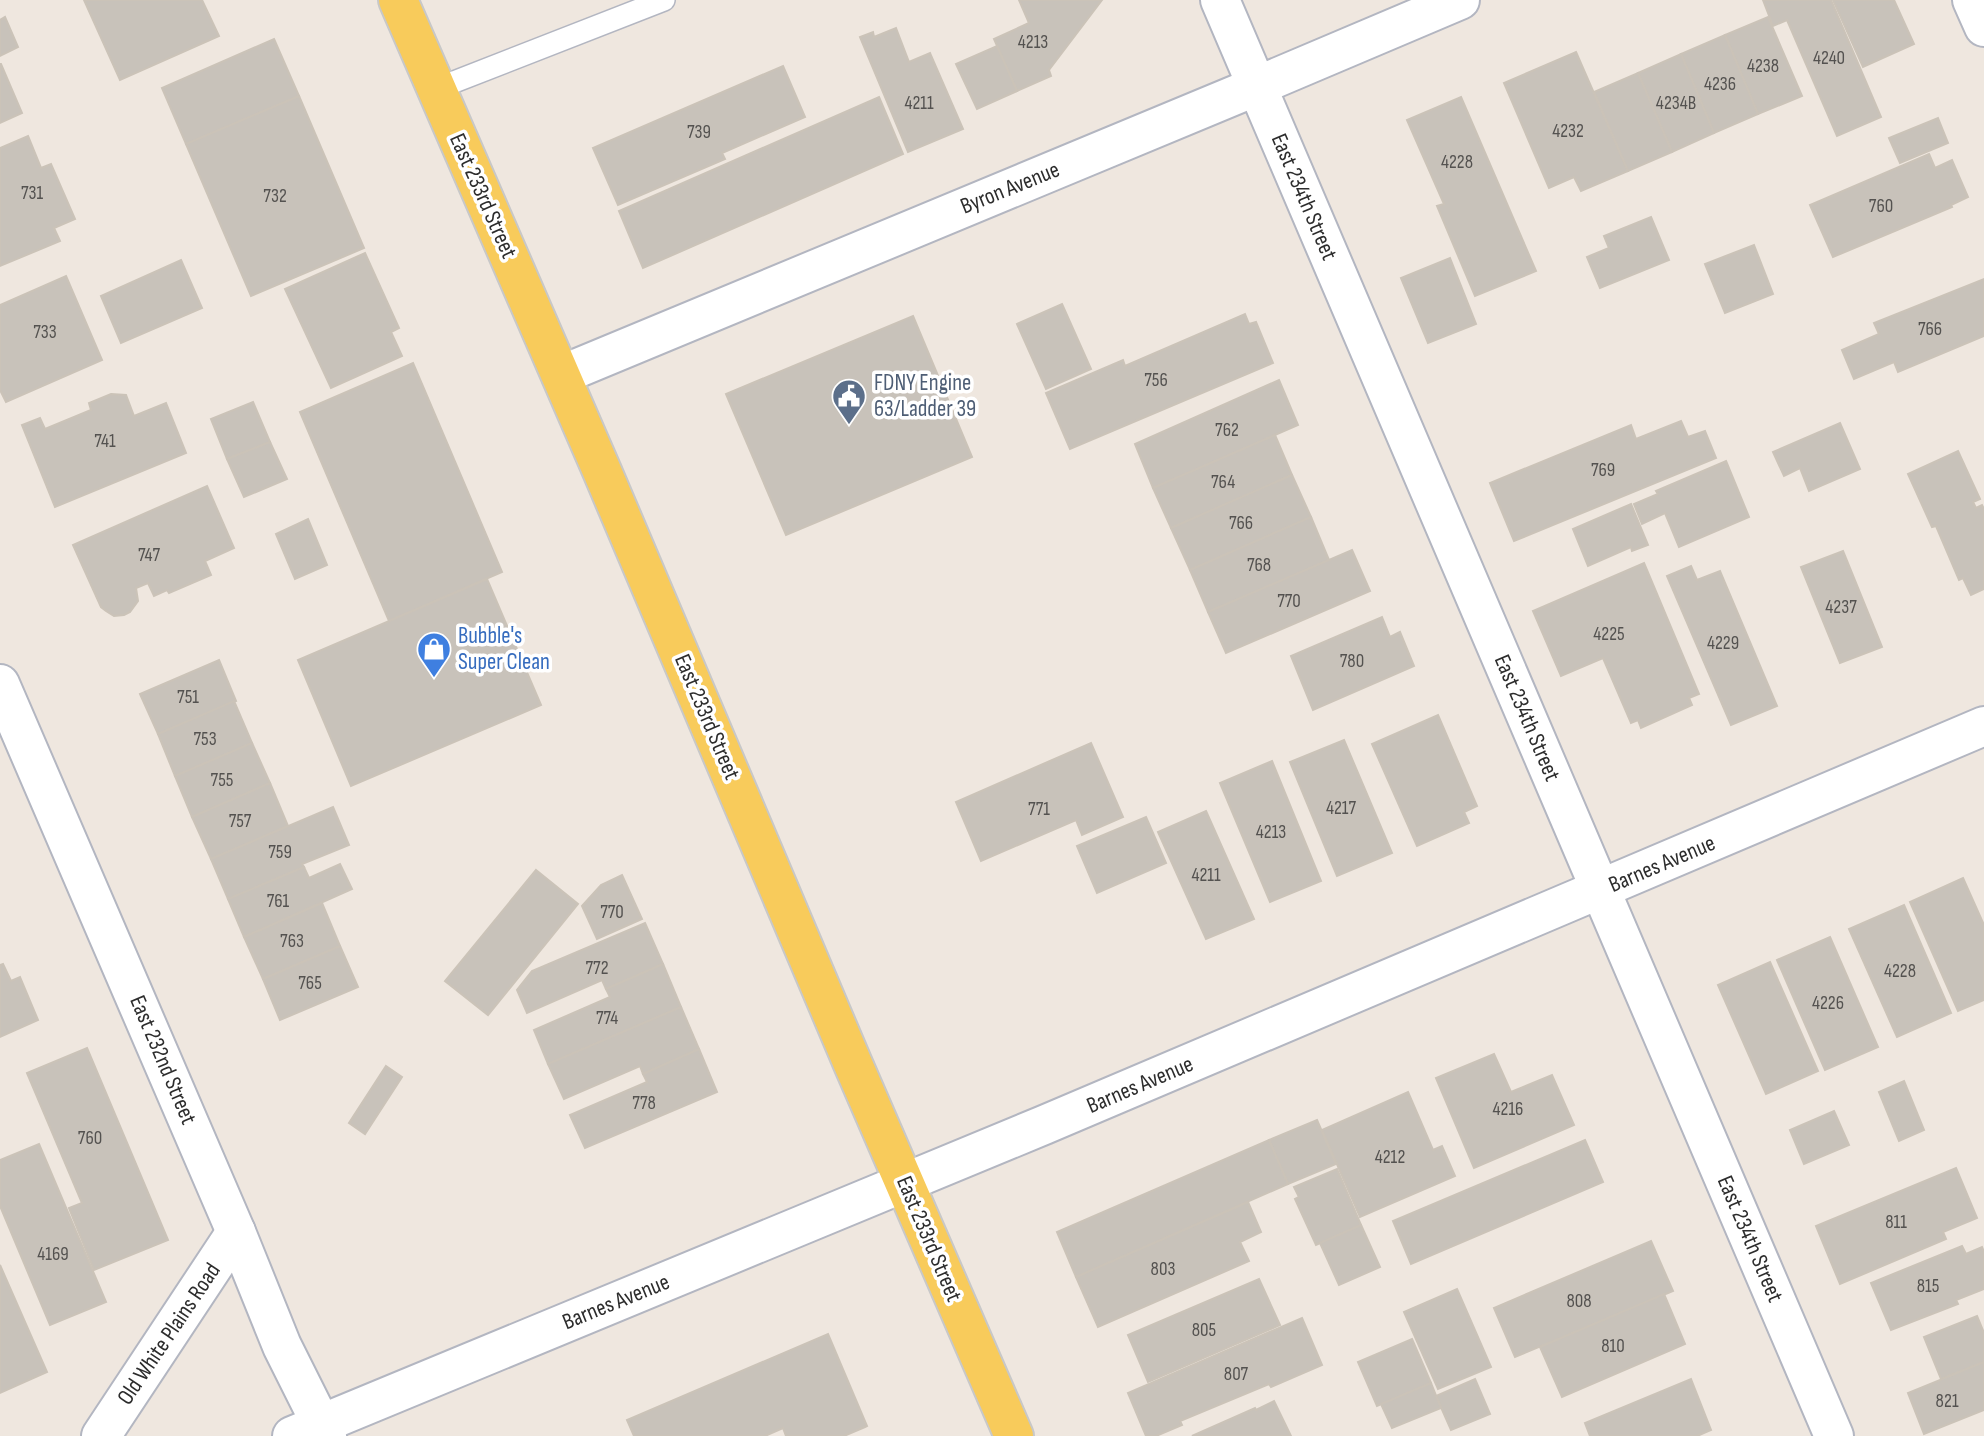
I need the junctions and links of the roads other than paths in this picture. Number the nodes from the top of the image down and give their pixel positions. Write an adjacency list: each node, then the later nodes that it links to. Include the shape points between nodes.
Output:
1 (398, 0): 8 (main road, East 233rd Street)
2 (664, 0): 8 (lane)
3 (1220, 0): 7 (street, East 234th Street)
4 (1460, 0): 7 (street, Byron Avenue)
5 (1972, 0): 6 (street)
6 (1984, 27)
7 (1257, 86): 9 (street, Byron Avenue); 12 (street, East 234th Street)
8 (436, 89): 9 (main road, East 233rd Street)
9 (561, 375): 13 (main road, East 233rd Street)
10 (0, 684): 14 (street, East 232nd Street)
11 (1984, 726): 12 (street, Barnes Avenue)
12 (1601, 890): 13 (street, Barnes Avenue); 18 (street, East 234th Street)
13 (905, 1183): 15 (street, Barnes Avenue); 17 (main road, East 233rd Street)
14 (236, 1232): 15 (street, East 232nd Street); 16 (street, Old White Plains Road)
15 (313, 1432)
16 (101, 1436)
17 (1014, 1436)
18 (1835, 1436)

